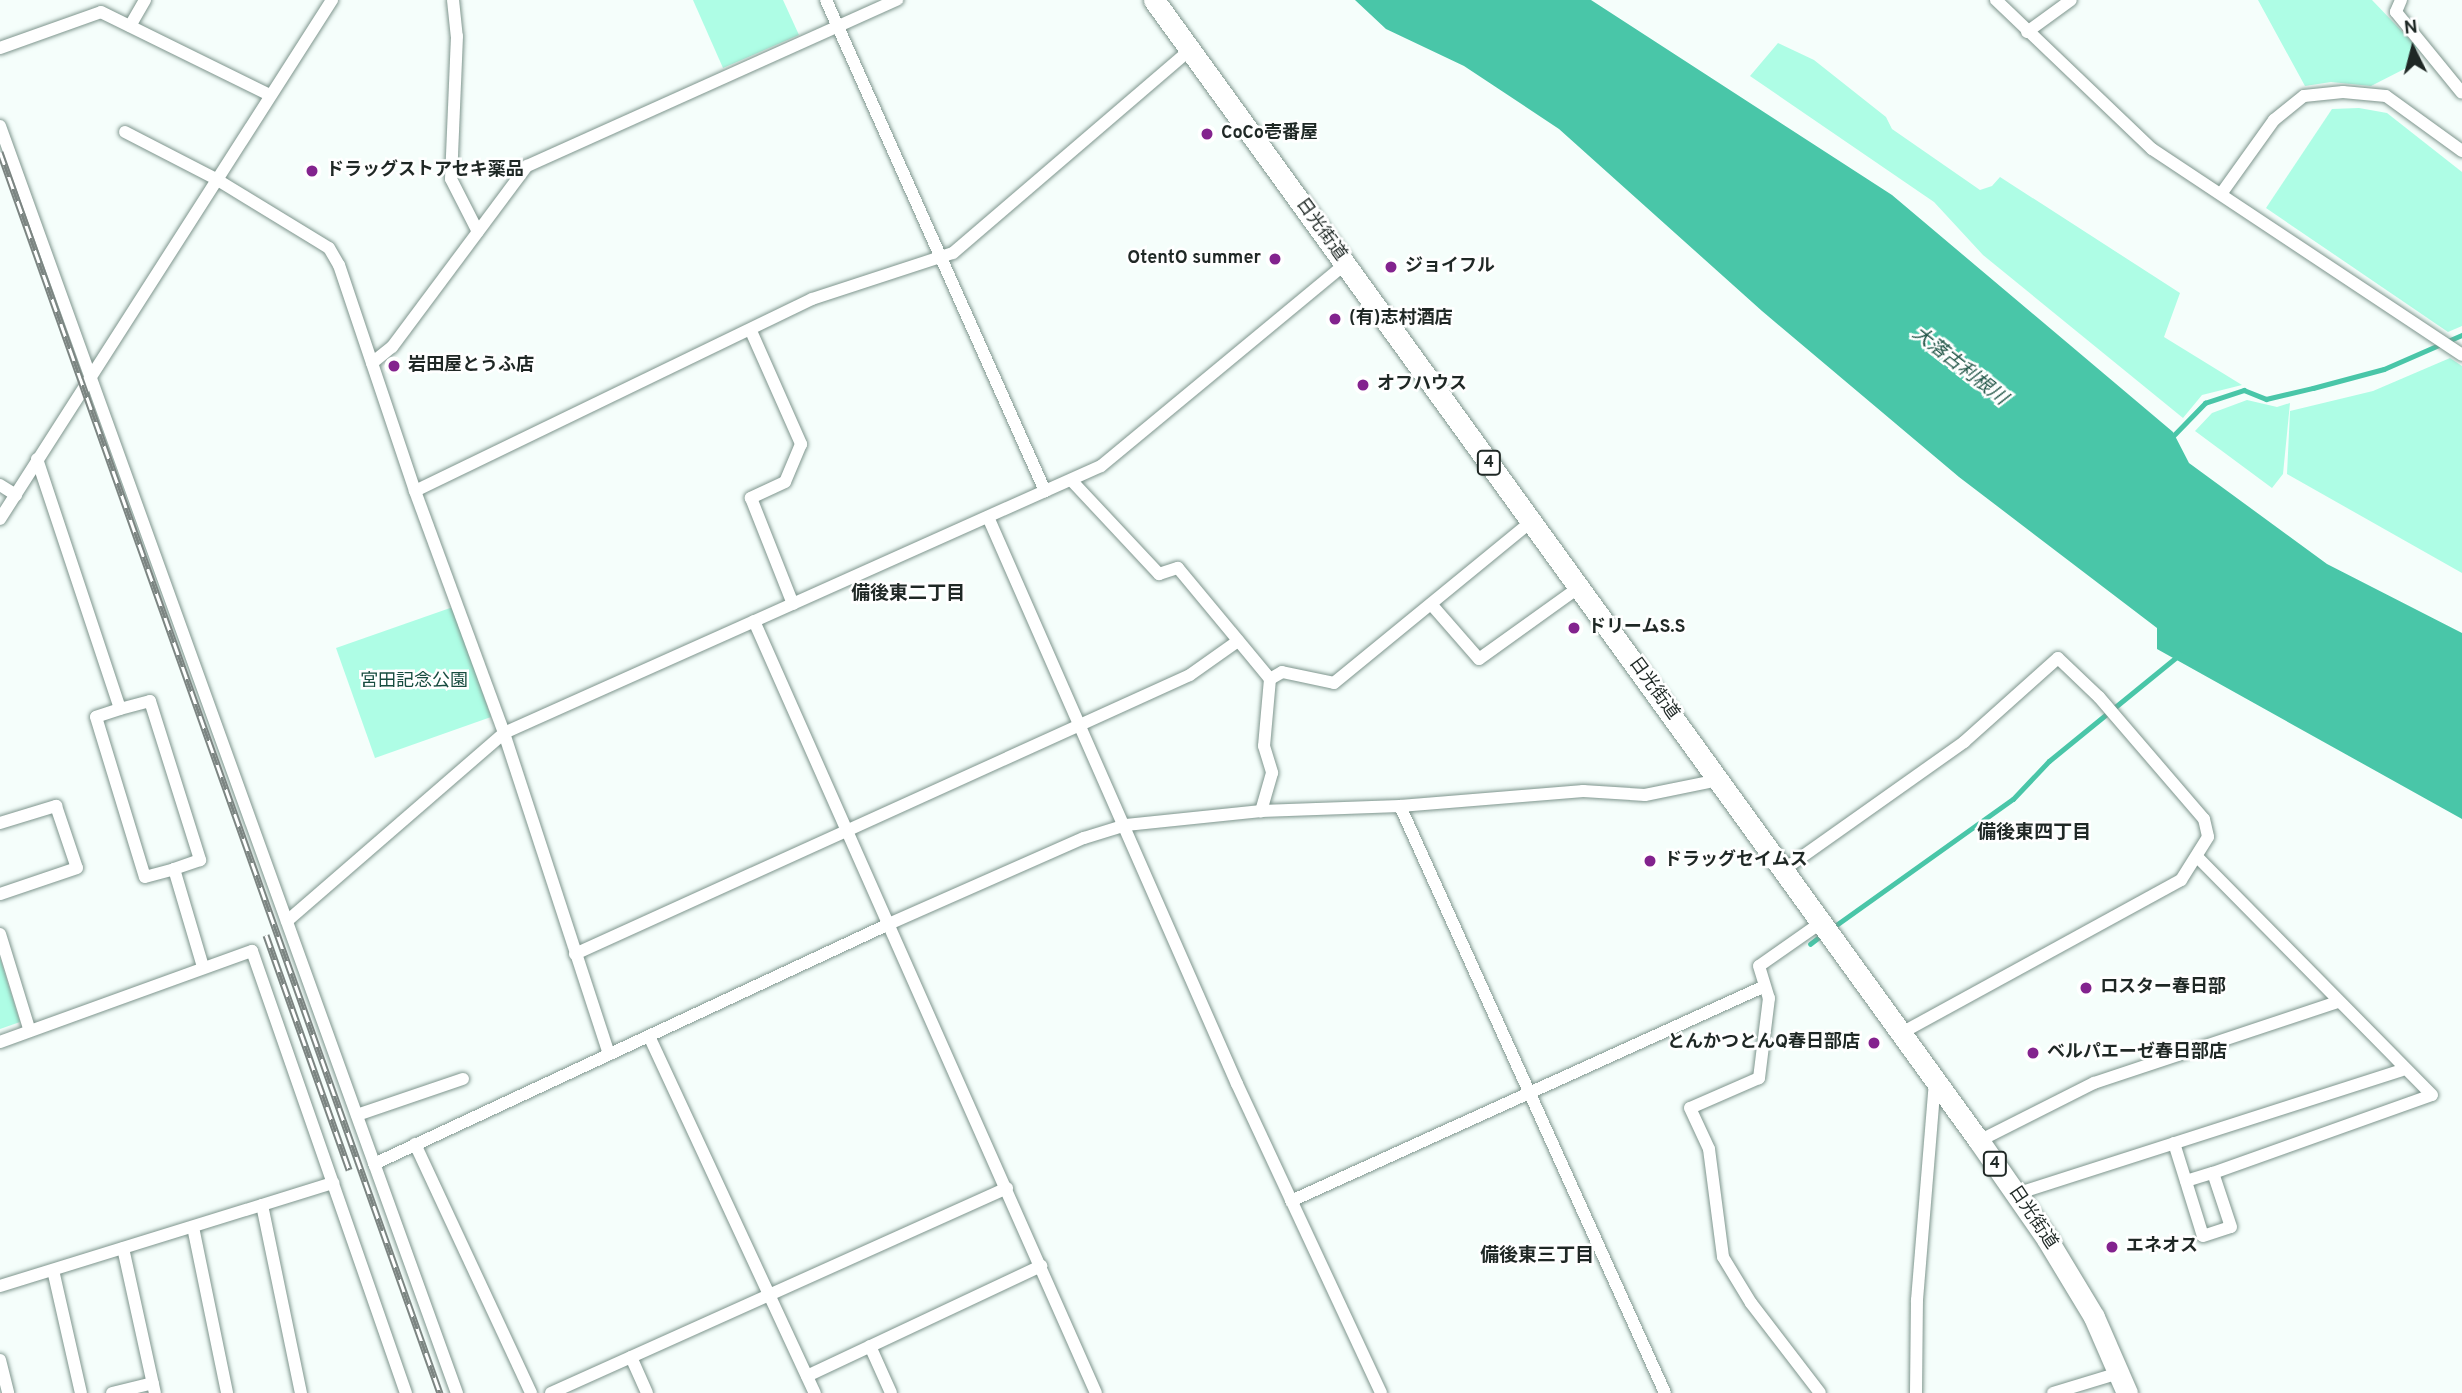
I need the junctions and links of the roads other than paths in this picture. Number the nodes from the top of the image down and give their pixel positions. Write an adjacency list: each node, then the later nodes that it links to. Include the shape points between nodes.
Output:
1 (145, 0): 10 (street)
2 (332, 0): 16 (street)
3 (453, 0): 22 (street, via 457,36 451,179)
4 (826, 0): 11 (street)
5 (897, 0): 11 (street)
6 (1154, 0): 14 (highway, 日光街道 / 4)
7 (1996, 0): 12 (street)
8 (2071, 0): 12 (street)
9 (2401, 0): 15 (street, via 2396,12)
10 (130, 26): 13 (street, via 101,12); 16 (street)
11 (838, 26): 22 (street, via 527,166); 23 (street)
12 (2026, 32): 21 (street, via 2152,149)
13 (0, 48)
14 (1190, 50): 23 (street); 24 (highway, 日光街道 / 4)
15 (2462, 93)
16 (268, 94): 20 (street)
17 (0, 126): 28 (street)
18 (125, 132): 20 (street)
19 (2462, 151): 21 (street, via 2386,96 2343,92 2304,96 2274,120)
20 (216, 179): 27 (street, via 329,248); 28 (street)
21 (2221, 194): 26 (street)
22 (478, 232): 27 (street, via 392,347)
23 (943, 258): 25 (street, via 812,299); 33 (street)
24 (1345, 264): 30 (street, via 1101,466); 37 (highway, 日光街道 / 4)
25 (751, 331): 32 (street); 39 (street, via 801,444 785,482 751,498)
26 (2462, 355)
27 (372, 363): 32 (street)
28 (91, 375): 29 (street); 57 (street)
29 (37, 459): 34 (street); 44 (street)
30 (1071, 480): 33 (street); 42 (street, via 1159,575 1178,568)
31 (0, 485): 34 (street)
32 (415, 491): 46 (street)
33 (1045, 491): 35 (street)
34 (16, 495): 36 (street)
35 (988, 517): 39 (street); 45 (street)
36 (0, 520)
37 (1531, 522): 38 (highway, 日光街道 / 4); 40 (street)
38 (1578, 588): 40 (street, via 1479,659); 47 (highway, 日光街道 / 4)
39 (793, 604): 41 (street)
40 (1431, 604): 43 (street, via 1334,683 1282,672)
41 (754, 621): 46 (street); 52 (street)
42 (1238, 641): 43 (street); 45 (street, via 1190,676)
43 (1270, 679): 49 (street, via 1264,746 1272,773)
44 (120, 709): 54 (street, via 96,717 145,877); 54 (street, via 150,701 200,860)
45 (1082, 726): 51 (street); 52 (street)
46 (504, 733): 57 (street); 61 (street)
47 (1719, 779): 48 (street, via 1645,795 1583,791); 55 (highway, 日光街道 / 4)
48 (1400, 806): 49 (street); 73 (street)
49 (1261, 811): 51 (street)
50 (0, 823): 56 (street, via 56,806 77,868)
51 (1126, 825): 58 (street, via 1084,838); 84 (street)
52 (850, 832): 58 (street); 61 (street)
53 (2197, 858): 55 (street, via 2208,837 2204,819 2105,704 2058,658 1964,743); 64 (street); 66 (street, via 2181,880)
54 (174, 869): 62 (street)
55 (1782, 871): 59 (highway, 日光街道 / 4)
56 (0, 894)
57 (287, 921): 74 (street)
58 (891, 923): 67 (street); 82 (street)
59 (1820, 926): 63 (street, via 1759,966); 66 (highway, 日光街道 / 4)
60 (0, 934): 65 (street)
61 (575, 954): 69 (street)
62 (203, 967): 65 (street); 81 (street, via 252,951)
63 (1765, 986): 73 (street); 113 (street, via 1769,998 1759,1078 1690,1108 1709,1149 1723,1257 1751,1303)
64 (2338, 1002): 70 (street); 75 (street, via 2094,1083)
65 (29, 1028): 68 (street)
66 (1900, 1034): 72 (highway, 日光街道 / 4)
67 (649, 1036): 69 (street); 91 (street)
68 (0, 1042)
69 (609, 1054): 77 (street)
70 (2402, 1070): 76 (street); 79 (street, via 2432,1095)
71 (463, 1079): 74 (street)
72 (1935, 1083): 75 (highway, 日光街道 / 4); 114 (street, via 1917,1300)
73 (1529, 1094): 84 (street); 112 (street, via 1600,1240)
74 (357, 1115): 78 (street)
75 (1979, 1141): 83 (highway, 日光街道 / 4)
76 (2174, 1143): 80 (street); 83 (street)
77 (415, 1144): 78 (street); 105 (street)
78 (374, 1164): 104 (street)
79 (2213, 1173): 80 (street); 80 (street, via 2231,1227 2203,1236)
80 (2186, 1181)
81 (333, 1183): 85 (street); 103 (street)
82 (1007, 1188): 88 (street); 91 (street)
83 (2016, 1194): 96 (highway, 日光街道 / 4, via 2094,1317)
84 (1291, 1201): 111 (street)
85 (262, 1205): 86 (street); 102 (street)
86 (193, 1227): 87 (street); 101 (street)
87 (123, 1248): 89 (street); 97 (street)
88 (1041, 1266): 92 (street); 110 (street)
89 (53, 1270): 90 (street); 99 (street)
90 (0, 1286)
91 (770, 1296): 93 (street); 95 (street)
92 (870, 1346): 95 (street); 109 (street)
93 (631, 1357): 106 (street); 107 (street)
94 (0, 1360): 98 (street)
95 (807, 1376): 108 (street)
96 (2123, 1383): 115 (street)
97 (154, 1388): 100 (street)
98 (8, 1393)
99 (80, 1393)
100 (112, 1393)
101 (227, 1393)
102 (301, 1393)
103 (406, 1393)
104 (457, 1393)
105 (531, 1393)
106 (551, 1393)
107 (647, 1393)
108 (815, 1393)
109 (891, 1393)
110 (1096, 1393)
111 (1381, 1393)
112 (1665, 1393)
113 (1820, 1393)
114 (1916, 1393)
115 (2053, 1393)

